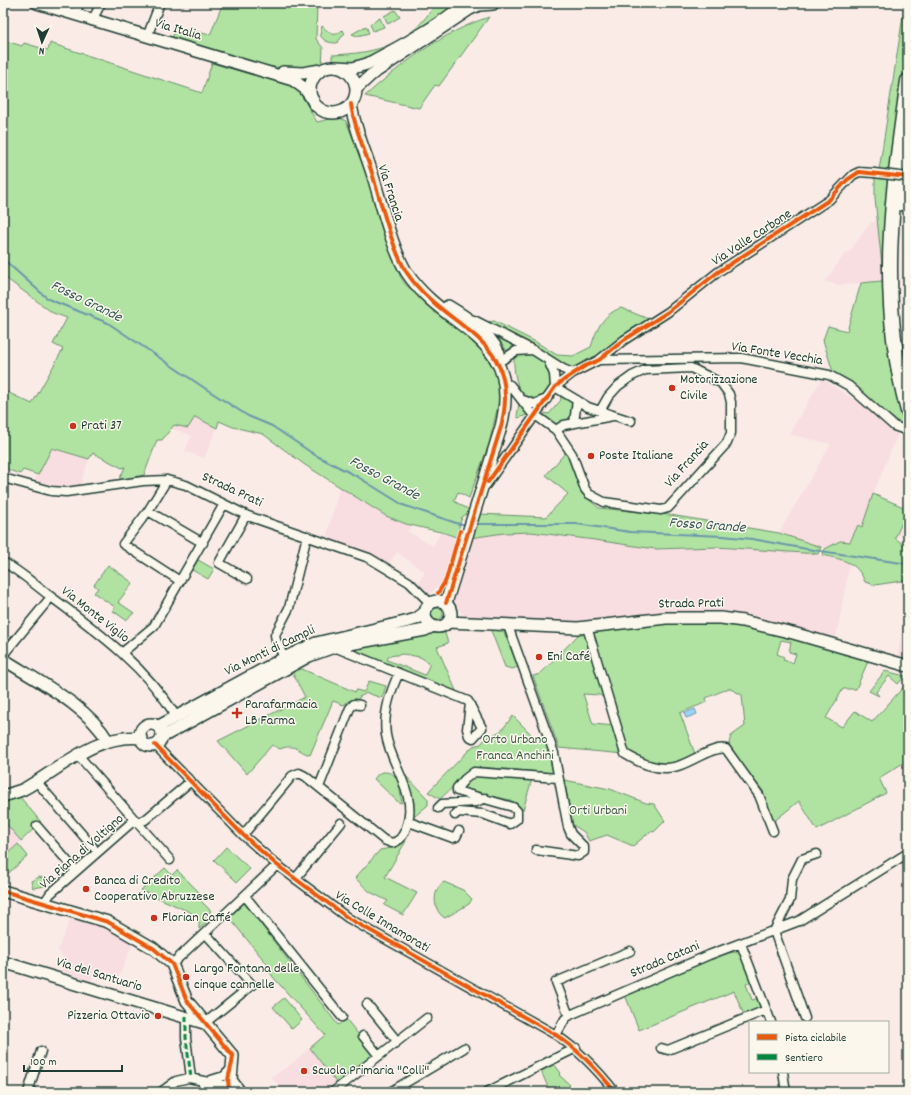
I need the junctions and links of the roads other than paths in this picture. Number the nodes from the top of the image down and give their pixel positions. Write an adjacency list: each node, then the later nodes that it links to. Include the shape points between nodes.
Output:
1 (37, 3): 7 (street, Via Italia)
2 (80, 3): 7 (street)
3 (101, 3): 8 (street)
4 (160, 3): 9 (street)
5 (463, 3): 10 (street, via 446,18 367,64 353,68)
6 (492, 3): 14 (street, via 470,9 371,75)
7 (74, 15): 8 (street, Via Italia)
8 (92, 21): 9 (street, Via Italia)
9 (147, 37): 12 (street, Via Italia)
10 (336, 67): 11 (street); 14 (street, via 348,72)
11 (322, 69): 12 (street, Via Italia, via 303,73); 15 (street, via 310,86)
12 (266, 71): 15 (street, Via Italia, via 300,84)
13 (908, 81): 22 (highway, via 890,221 889,271)
14 (356, 89): 16 (street)
15 (313, 100): 17 (street, via 322,109)
16 (351, 104): 17 (street, via 342,111); 18 (street, Via Francia)
17 (334, 112): 18 (street, Via Francia, via 346,118)
18 (359, 133): 21 (street, Via Francia, via 400,259)
19 (908, 149): 22 (highway, via 900,221)
20 (908, 177): 26 (street, Via Valle Carbone, bridge, via 859,172 853,175 829,200 718,272 668,312 624,340)
21 (416, 284): 23 (street, Via Francia); 27 (street, Via Francia, via 431,300 486,345)
22 (896, 305): 28 (highway); 35 (highway, via 898,364)
23 (464, 316): 24 (street, Via Francia); 27 (street, Via Francia, via 491,339)
24 (533, 350): 25 (street, Via Francia); 27 (street, via 516,351)
25 (548, 359): 29 (street, Via Francia); 31 (street, via 554,374)
26 (599, 360): 29 (street, Via Valle Carbone); 42 (street, Via Fonte Vecchia, via 741,358 828,375 849,386 894,426)
27 (500, 362): 30 (street, Via Francia)
28 (908, 369)
29 (574, 373): 31 (street, Via Francia)
30 (506, 382): 32 (street, Via Francia); 45 (street, Via Francia, via 511,403 498,456)
31 (555, 387): 33 (street, Via Francia); 34 (street)
32 (520, 399): 33 (street, via 531,404); 37 (street, Via Francia)
33 (548, 399): 37 (street, Via Francia)
34 (577, 400): 36 (street); 40 (street)
35 (908, 411)
36 (600, 412): 38 (street); 41 (street, Via Francia, via 608,397 632,376 645,370 691,368 726,387 731,402 731,433 727,443 668,508 661,510 597,500 585,489 573,450)
37 (536, 416): 41 (street, Via Francia); 45 (street, Via Francia, via 495,471)
38 (613, 416): 39 (street); 40 (street)
39 (631, 421)
40 (574, 423): 41 (street)
41 (556, 430)
42 (908, 431)
43 (3, 478): 44 (street, Strada Prati, via 66,492)
44 (167, 480): 46 (street, Strada Prati); 47 (street)
45 (479, 498): 55 (street, Via Francia)
46 (224, 504): 48 (street, Strada Prati); 50 (street)
47 (148, 512): 50 (street); 53 (street, via 123,544)
48 (246, 514): 49 (street, Strada Prati); 52 (street, via 219,563)
49 (307, 536): 56 (street, Strada Prati, via 355,552 409,582); 65 (street, via 288,608 275,634)
50 (203, 543): 53 (street)
51 (3, 562): 54 (street, Via Monte Viglio)
52 (247, 579)
53 (180, 581): 63 (street, via 154,626)
54 (51, 597): 63 (street, Via Monte Viglio); 64 (street)
55 (448, 607): 56 (street, via 438,600); 57 (street); 58 (street)
56 (427, 608): 59 (street, via 426,621); 65 (street, Via Monti di Campli, via 419,618 326,639)
57 (448, 622): 58 (street, Strada Prati); 59 (street, via 441,627)
58 (468, 623): 60 (street, Strada Prati)
59 (433, 626): 62 (street, via 425,630)
60 (508, 626): 61 (street, Strada Prati); 76 (street, via 543,719 554,753)
61 (587, 627): 67 (street, Strada Prati, via 666,618 721,618 793,633); 89 (street, via 625,754 646,765 667,768 680,766 711,752 726,749 759,795)
62 (334, 647): 68 (street); 72 (street, via 309,656)
63 (123, 652): 71 (street, Via Monte Viglio)
64 (3, 655)
65 (284, 658): 71 (street, Via Monti di Campli)
66 (3, 659): 74 (street, via 79,709 101,730)
67 (908, 666)
68 (399, 673): 69 (street); 85 (street, via 388,702 385,723 392,756 407,790)
69 (470, 704)
70 (360, 705): 79 (street, via 354,704 350,708)
71 (176, 716): 72 (street, Via Monti di Campli)
72 (159, 736): 73 (street, via 147,745); 73 (street, via 152,724 144,726); 78 (street, Via Colle Innamorati)
73 (141, 738): 74 (street)
74 (108, 741): 75 (street)
75 (78, 755): 77 (street); 84 (street, Via Piana di Voltigno)
76 (558, 778): 81 (street, via 478,771 471,773 457,788 457,791); 92 (street, via 568,827 584,845 584,850 578,856)
77 (36, 781): 80 (street, via 22,790); 91 (street)
78 (190, 781): 84 (street, Via Piana di Voltigno, via 145,820); 90 (street, Via Colle Innamorati)
79 (318, 787): 85 (street, via 388,842 399,840); 90 (street, via 299,773 292,776)
80 (3, 796)
81 (485, 798): 82 (street, via 476,802 442,804); 83 (street, via 515,808 518,813 516,821 508,824 483,814 470,812 458,812)
82 (438, 808)
83 (455, 815)
84 (138, 822): 95 (street, Via Piana di Voltigno); 97 (street, Via Piana di Voltigno, via 131,823)
85 (408, 822): 88 (street, via 453,838)
86 (341, 823): 98 (street)
87 (37, 826): 97 (street)
88 (459, 831)
89 (773, 831)
90 (244, 835): 96 (street, Via Colle Innamorati)
91 (93, 847)
92 (536, 850)
93 (908, 853): 102 (street, Strada Catani, via 812,914)
94 (817, 854): 102 (street, via 802,859 792,879 790,900)
95 (170, 860)
96 (277, 865): 98 (street, Via Colle Innamorati); 100 (street)
97 (76, 871): 101 (street, Via Piana di Voltigno, via 50,894)
98 (295, 879): 118 (street, Via Colle Innamorati, via 348,918)
99 (3, 891): 101 (street)
100 (244, 896): 103 (street); 113 (street)
101 (44, 903): 107 (street, via 108,922 153,948)
102 (774, 931): 104 (street, Strada Catani); 115 (street)
103 (206, 934): 107 (street); 117 (street, via 252,985)
104 (740, 944): 110 (street); 112 (street, Strada Catani)
105 (630, 951): 112 (street, Strada Catani, via 556,982)
106 (3, 962): 111 (street, Via del Santuario)
107 (172, 964): 108 (street)
108 (187, 1001): 111 (street); 117 (street)
109 (367, 1004): 120 (street)
110 (766, 1010): 116 (street); 123 (street, via 668,1050)
111 (182, 1015): 117 (street, Via del Santuario); 128 (street)
112 (569, 1016): 118 (street)
113 (342, 1017)
114 (427, 1018): 120 (street)
115 (805, 1018)
116 (771, 1021)
117 (204, 1023): 126 (street, via 233,1056)
118 (556, 1035): 122 (street, Via Colle Innamorati)
119 (363, 1036): 125 (street)
120 (397, 1042): 125 (street)
121 (464, 1048): 135 (street)
122 (576, 1048): 136 (street); 137 (street, Via Colle Innamorati)
123 (661, 1048)
124 (41, 1051): 131 (street)
125 (379, 1056): 134 (street)
126 (231, 1069): 129 (street, via 224,1076); 130 (street)
127 (783, 1073): 138 (street)
128 (191, 1078): 129 (street); 132 (street, via 179,1080)
129 (206, 1083): 130 (street); 133 (street)
130 (232, 1089)
131 (28, 1092)
132 (161, 1092)
133 (214, 1092)
134 (333, 1092)
135 (390, 1092)
136 (487, 1092)
137 (615, 1092)
138 (786, 1092)

